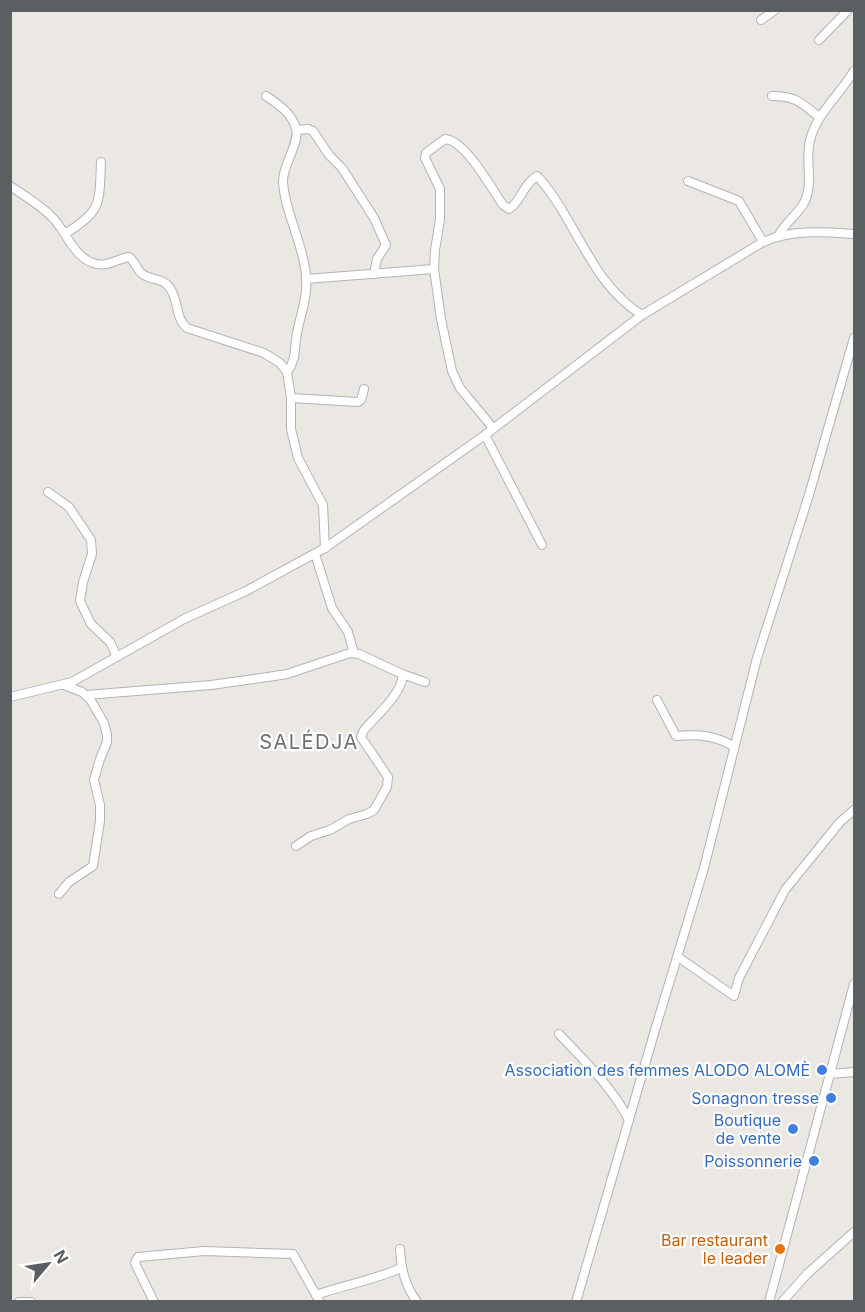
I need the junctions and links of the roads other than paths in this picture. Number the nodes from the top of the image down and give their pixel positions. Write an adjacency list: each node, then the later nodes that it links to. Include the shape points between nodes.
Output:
1 (775, 10): 3 (street)
2 (848, 10): 4 (street)
3 (761, 20)
4 (819, 39)
5 (855, 71): 8 (street)
6 (266, 96): 9 (street, via 284,109)
7 (772, 96): 8 (street, via 790,96)
8 (819, 117): 15 (street, via 809,146 809,188 800,210)
9 (297, 130): 18 (street, via 313,131 375,218 386,245 377,258); 19 (street, via 283,182)
10 (101, 162): 13 (street, via 97,207)
11 (688, 181): 16 (street, via 739,201)
12 (10, 186): 13 (street, via 37,204)
13 (66, 233): 22 (street, via 80,255 91,262 108,264 129,257 141,273 167,284 187,328 264,353)
14 (855, 234): 15 (street)
15 (779, 235): 16 (street)
16 (763, 242): 20 (street)
17 (434, 269): 18 (street); 20 (street, via 440,191 425,155 447,139 474,163 506,209 513,207 529,181 537,176 555,198 607,284); 25 (street, via 454,377)
18 (374, 274): 19 (street)
19 (306, 279): 22 (street, via 295,359)
20 (642, 315): 25 (street)
21 (855, 338): 39 (street)
22 (287, 372): 24 (street)
23 (364, 389): 24 (street, via 358,402)
24 (291, 398): 29 (street, via 291,429 298,458 323,505)
25 (493, 428): 26 (street)
26 (485, 435): 28 (street); 29 (street)
27 (48, 492): 32 (street, via 69,507 91,540 92,554 80,601 91,624 110,642)
28 (542, 545)
29 (325, 548): 30 (street)
30 (315, 554): 31 (street, via 332,608 348,632); 32 (street)
31 (354, 653): 33 (street); 36 (street, via 268,677)
32 (117, 657): 35 (street)
33 (402, 674): 34 (street); 41 (street, via 398,691 361,737 388,777 383,796 374,810)
34 (424, 681)
35 (64, 685): 36 (street); 37 (street)
36 (87, 695): 42 (street, via 107,735 94,780 100,821 93,866)
37 (10, 698)
38 (657, 699): 39 (street, via 676,736 711,736)
39 (734, 747): 43 (street)
40 (855, 810): 43 (street, via 840,822 785,890 739,978 734,996)
41 (296, 846)
42 (59, 894)
43 (678, 957): 48 (street)
44 (855, 984): 47 (street)
45 (559, 1034): 48 (street, via 612,1092)
46 (855, 1072): 47 (street)
47 (830, 1074): 58 (street)
48 (629, 1120): 57 (street)
49 (855, 1232): 59 (street)
50 (400, 1249): 51 (street)
51 (401, 1268): 52 (street); 56 (street)
52 (318, 1298): 55 (street, via 293,1254 204,1251 138,1257 135,1263)
53 (19, 1302): 54 (street)
54 (31, 1302)
55 (154, 1302)
56 (417, 1302)
57 (576, 1302)
58 (769, 1302)
59 (782, 1302)

